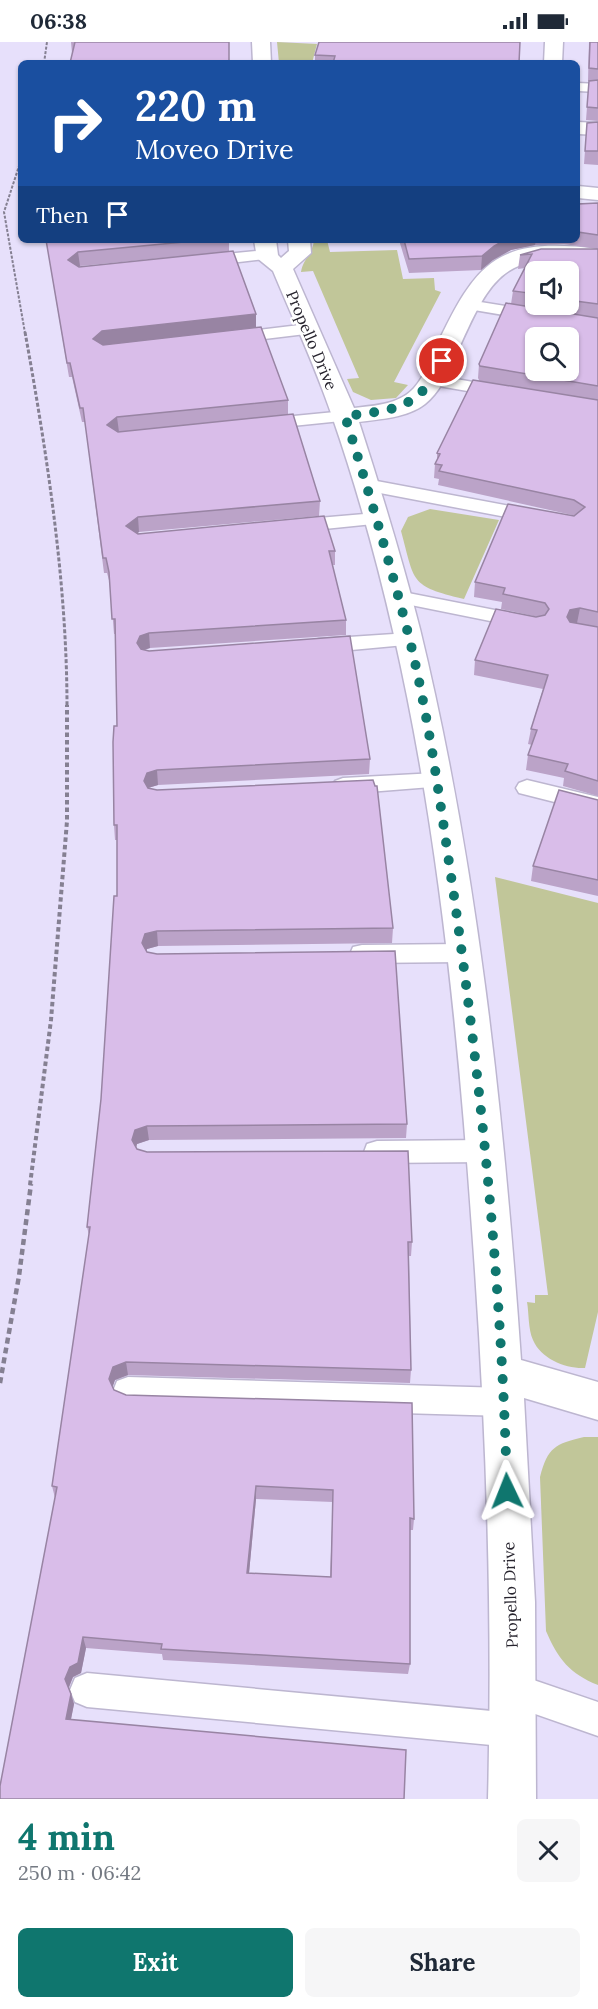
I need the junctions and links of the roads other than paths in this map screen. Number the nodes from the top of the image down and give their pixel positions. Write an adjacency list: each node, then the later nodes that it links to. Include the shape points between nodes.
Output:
1 (261, 42): 3 (street)
2 (554, 42): 4 (street)
3 (262, 60)
4 (553, 60)
5 (580, 87): 6 (lane)
6 (598, 88)
7 (580, 128): 8 (street)
8 (598, 129)
9 (580, 192): 10 (street)
10 (598, 194)
11 (278, 251): 13 (lane); 16 (street, Propello Drive)
12 (598, 255): 14 (street, via 531,253 497,267)
13 (187, 263)
14 (468, 305): 15 (lane); 18 (street)
15 (598, 326)
16 (308, 329): 17 (lane); 20 (street, Propello Drive)
17 (220, 339)
18 (433, 380): 19 (lane); 20 (street, via 413,402)
19 (516, 394)
20 (345, 416): 21 (lane); 22 (street, Propello Drive)
21 (251, 426)
22 (366, 485): 23 (street, Propello Drive); 24 (lane)
23 (376, 519): 25 (lane); 26 (street, Propello Drive)
24 (561, 521)
25 (274, 528)
26 (398, 597): 27 (lane); 28 (street, Propello Drive)
27 (535, 624)
28 (410, 639): 29 (lane); 30 (street, Propello Drive)
29 (301, 647)
30 (436, 781): 31 (lane); 34 (street, Propello Drive)
31 (318, 787)
32 (527, 789): 33 (lane)
33 (598, 805)
34 (462, 953): 35 (lane); 36 (street, Propello Drive)
35 (338, 955)
36 (486, 1151): 37 (lane); 38 (street, Propello Drive)
37 (347, 1152)
38 (503, 1388): 39 (lane); 40 (street); 42 (street, Propello Drive)
39 (128, 1391)
40 (598, 1401)
41 (87, 1690): 44 (lane)
42 (513, 1690): 43 (lane); 44 (street, Propello Drive)
43 (598, 1719)
44 (514, 1730): 45 (street, Propello Drive)
45 (513, 1799)

